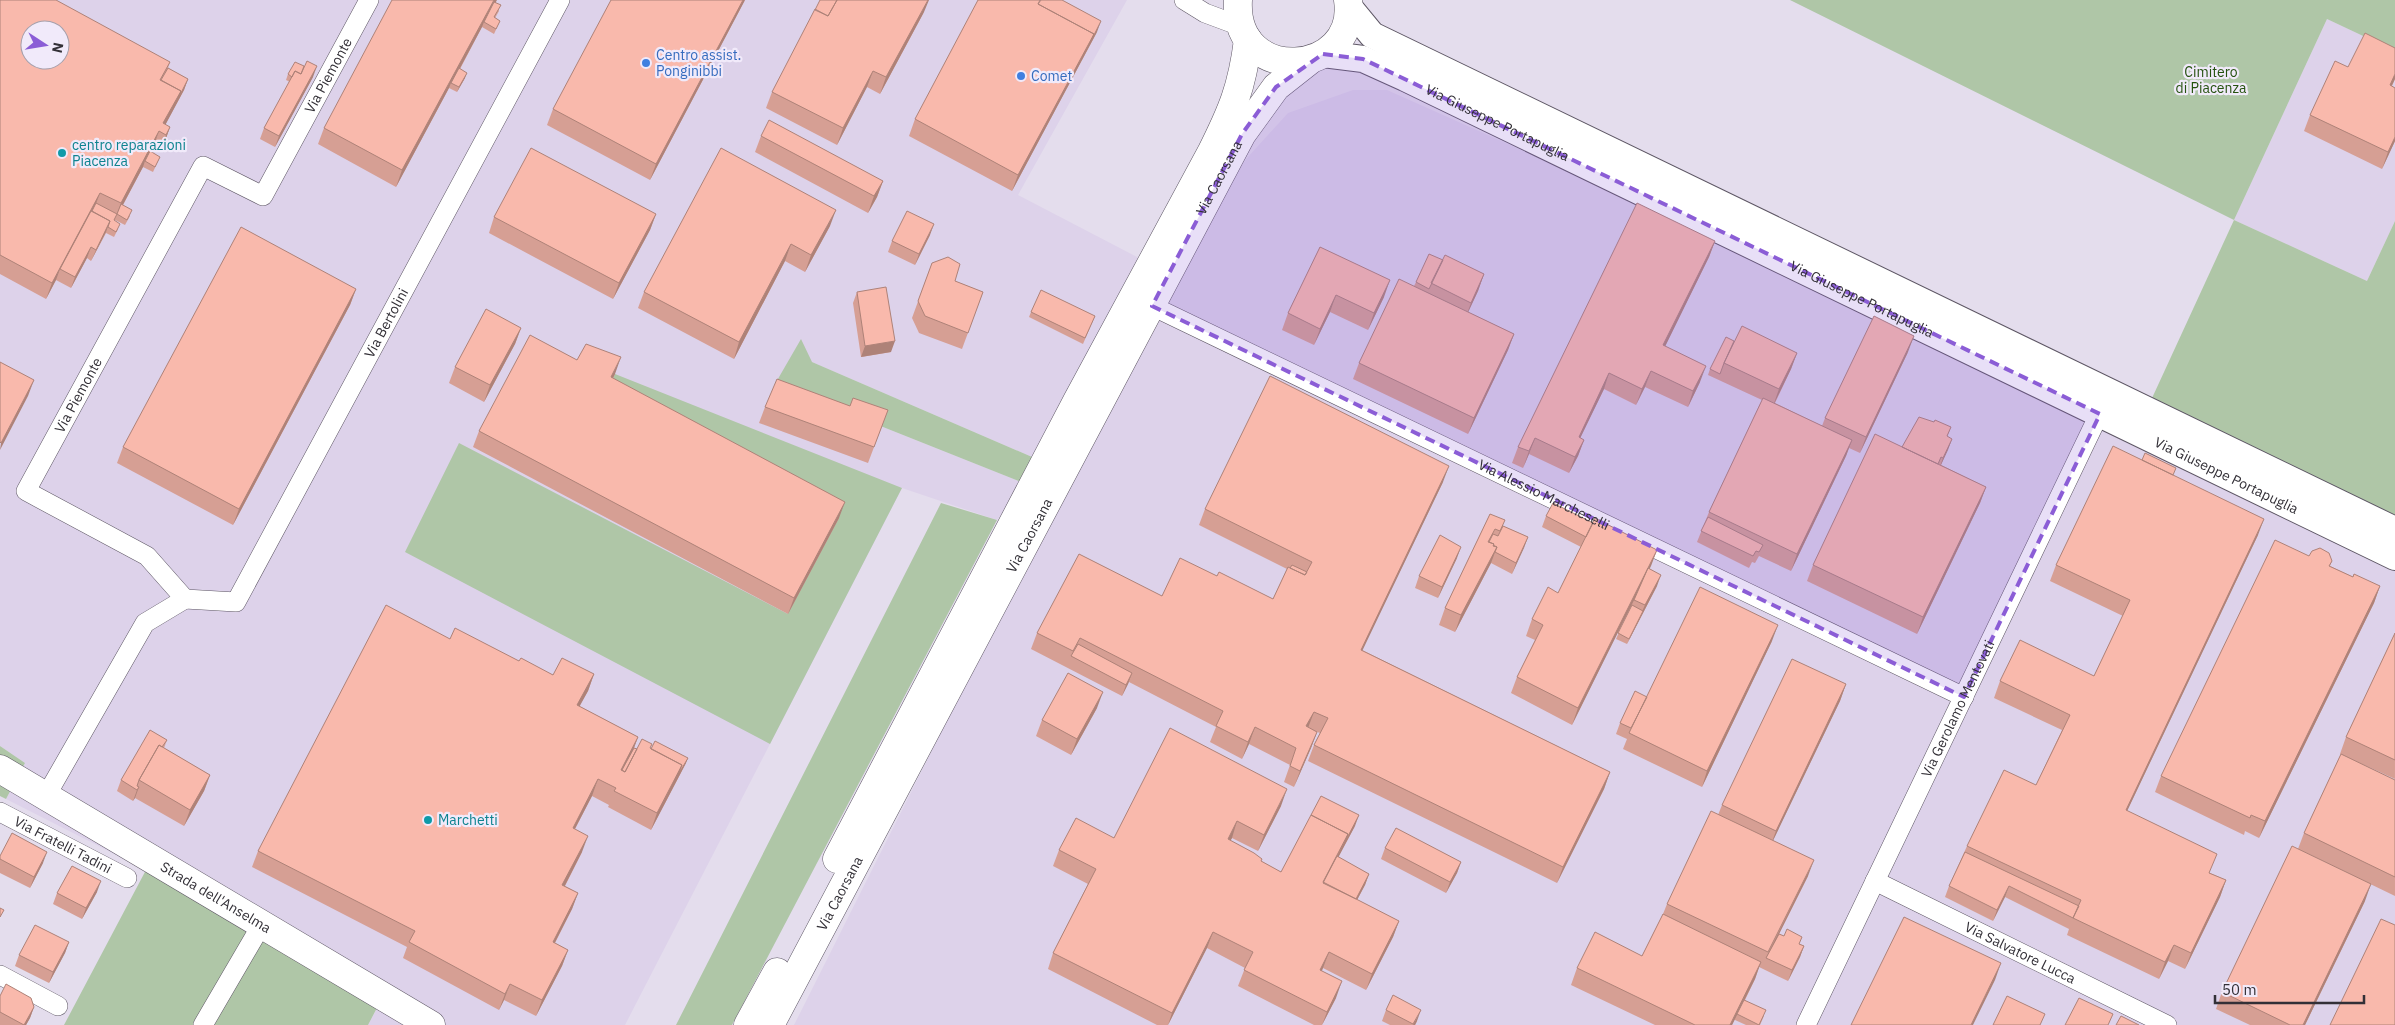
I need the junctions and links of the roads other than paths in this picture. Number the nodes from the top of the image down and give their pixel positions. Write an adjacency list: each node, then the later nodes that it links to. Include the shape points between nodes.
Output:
1 (369, 0): 11 (street, Via Piemonte, via 263,196 203,166 26,491 148,556)
2 (560, 0): 11 (street, Via Bertolini, via 236,602)
3 (1188, 0): 5 (street, via 1205,13)
4 (1348, 3): 6 (main road, Via Caorsana, via 1342,33); 8 (main road, Via Giuseppe Portapuglia, via 1372,35)
5 (1242, 22): 6 (main road, via 1260,52 1275,60 1292,63); 23 (main road, Via Caorsana, via 1240,89 1211,153)
6 (1316, 57): 7 (main road, Via Caorsana, via 1276,87 1242,134); 8 (main road, Via Giuseppe Portapuglia, via 1363,59)
7 (1152, 306): 12 (street, Via Alessio Marcheselli); 24 (main road, Via Caorsana)
8 (2105, 403): 9 (main road, Via Giuseppe Portapuglia); 10 (main road, Via Giuseppe Portapuglia); 12 (street, Via Gerolamo Mentovati)
9 (2395, 530)
10 (2395, 557)
11 (185, 599): 14 (street, via 145,623)
12 (1964, 696): 17 (street, Via Gerolamo Mentovati)
13 (0, 769): 14 (main road, Strada dell'Anselma)
14 (46, 796): 18 (main road, Strada dell'Anselma)
15 (0, 812): 16 (street, Via Fratelli Tadini)
16 (127, 878)
17 (1875, 881): 25 (street, Via Gerolamo Mentovati); 26 (street, Via Salvatore Lucca)
18 (262, 924): 21 (street); 22 (main road, Strada dell'Anselma)
19 (0, 975): 20 (street)
20 (58, 1006)
21 (203, 1025)
22 (432, 1025)
23 (748, 1025)
24 (770, 1025)
25 (1806, 1025)
26 (2167, 1025)

